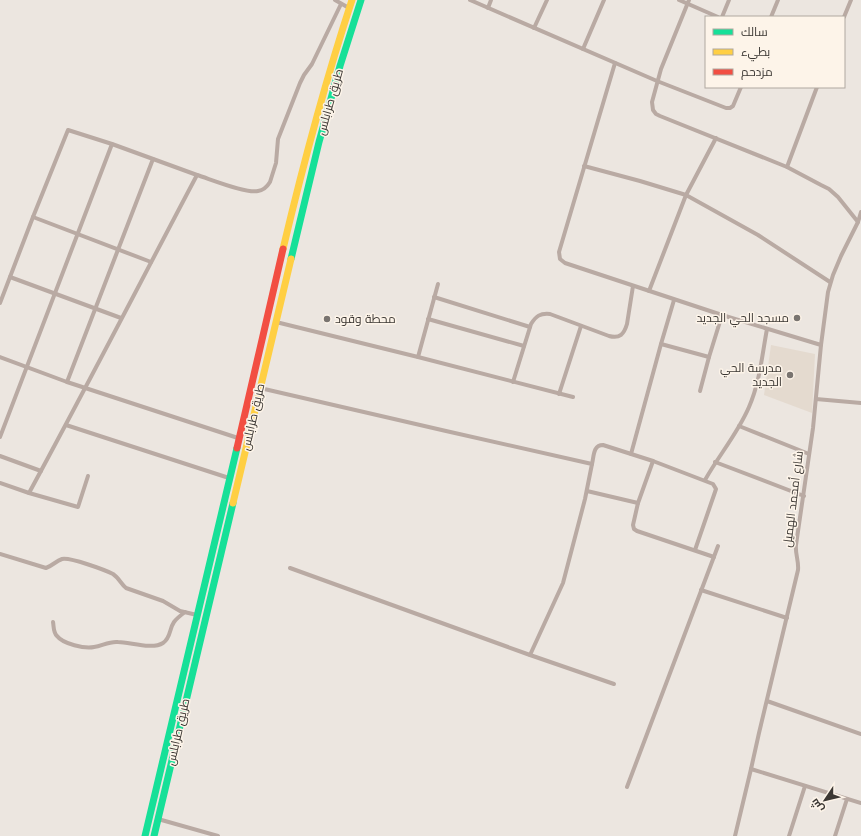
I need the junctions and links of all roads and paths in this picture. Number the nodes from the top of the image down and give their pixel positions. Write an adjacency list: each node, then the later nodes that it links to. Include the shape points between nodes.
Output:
1 (335, 0): 13 (street)
2 (352, 0): 14 (highway)
3 (361, 0): 53 (highway, طريق طرابلس, via 319,142)
4 (470, 0): 15 (street)
5 (491, 0): 15 (street)
6 (546, 0): 20 (street)
7 (604, 0): 21 (street)
8 (679, 0): 12 (street)
9 (729, 0): 17 (street)
10 (778, 0): 18 (street)
11 (851, 0): 19 (street)
12 (688, 2): 16 (street); 23 (street)
13 (341, 4): 14 (street); 31 (street, via 300,83 278,139 276,163 269,185 261,191 254,192)
14 (349, 8): 76 (highway, via 310,139)
15 (488, 8): 20 (street)
16 (716, 16)
17 (722, 16)
18 (771, 16)
19 (845, 16)
20 (534, 28): 21 (street)
21 (583, 49): 22 (street)
22 (615, 63): 23 (street); 29 (street)
23 (657, 81): 24 (street, via 728,108 733,106); 26 (street, via 652,102 656,114)
24 (741, 88)
25 (817, 88): 30 (street)
26 (716, 138): 30 (street); 32 (street)
27 (112, 144): 28 (street); 34 (street, via 68,130); 37 (street)
28 (153, 159): 31 (street); 38 (street)
29 (584, 166): 32 (street); 43 (street, via 559,252 560,259 565,263)
30 (788, 167): 35 (street, via 829,189 838,197)
31 (197, 175): 39 (street)
32 (686, 195): 41 (street, via 758,235); 44 (street)
33 (861, 212): 35 (street, شارع أمحمد الهميل)
34 (33, 217): 37 (street); 40 (street)
35 (857, 224): 36 (street); 41 (street, شارع أمحمد الهميل)
36 (861, 230)
37 (77, 234): 38 (street); 45 (street)
38 (118, 250): 39 (street); 49 (street)
39 (151, 262): 51 (street)
40 (10, 277): 45 (street); 48 (street)
41 (830, 282): 58 (street, شارع أمحمد الهميل)
42 (438, 284): 46 (street)
43 (633, 286): 44 (street); 54 (street, via 627,324 622,334 614,338)
44 (649, 291): 47 (street)
45 (55, 294): 49 (street); 63 (street)
46 (434, 297): 52 (street); 55 (street)
47 (674, 300): 50 (street); 57 (street)
48 (0, 303)
49 (95, 309): 51 (street); 64 (street)
50 (722, 316): 56 (street); 62 (street)
51 (121, 318): 66 (street)
52 (428, 319): 59 (street); 61 (street)
53 (276, 322): 61 (street); 67 (highway, طريق طرابلس)
54 (581, 326): 55 (street, via 544,314 534,319); 69 (street)
55 (530, 327): 59 (street)
56 (767, 329): 58 (street); 74 (street, via 757,385)
57 (661, 344): 62 (street); 77 (street)
58 (821, 345): 71 (street, شارع أمحمد الهميل)
59 (524, 346): 65 (street)
60 (0, 357): 63 (street)
61 (418, 357): 65 (street)
62 (709, 357): 68 (street)
63 (27, 367): 64 (street); 75 (street)
64 (67, 382): 66 (street)
65 (513, 382): 69 (street)
66 (85, 388): 73 (street); 76 (street)
67 (260, 388): 82 (street); 111 (highway, طريق طرابلس)
68 (700, 391)
69 (560, 394): 70 (street)
70 (572, 397)
71 (816, 399): 72 (street); 78 (street, شارع أمحمد الهميل)
72 (861, 403)
73 (66, 425): 83 (street); 85 (street)
74 (739, 426): 78 (street); 81 (street)
75 (0, 437)
76 (238, 438): 85 (highway)
77 (632, 454): 80 (street); 82 (street, via 601,445 595,449)
78 (809, 454): 90 (street, شارع أمحمد الهميل)
79 (0, 456): 83 (street)
80 (653, 461): 86 (street); 91 (street)
81 (715, 462): 86 (street); 90 (street)
82 (592, 464): 88 (street)
83 (41, 471): 89 (street)
84 (88, 476): 89 (street, via 78,507)
85 (229, 478): 99 (highway)
86 (705, 480): 93 (street, via 716,489)
87 (0, 483): 89 (street)
88 (587, 491): 91 (street); 102 (street, via 563,583)
89 (29, 494)
90 (804, 496): 100 (street, شارع أمحمد الهميل, via 796,545 799,565)
91 (638, 503): 93 (street, via 633,525 635,530)
92 (718, 546): 95 (street)
93 (695, 550): 95 (street)
94 (0, 554): 98 (street, via 46,568 60,560 69,559 113,574 126,588)
95 (714, 557): 97 (street)
96 (290, 568): 102 (street)
97 (701, 590): 100 (street); 108 (street)
98 (186, 612): 99 (street); 101 (street, via 172,625 167,640 156,646 113,642 95,647 82,647 60,639 55,633)
99 (197, 615): 112 (highway)
100 (787, 618): 104 (street, شارع أمحمد الهميل)
101 (53, 622)
102 (530, 655): 103 (street)
103 (614, 684)
104 (767, 701): 105 (street); 106 (street, شارع أمحمد الهميل)
105 (861, 734)
106 (751, 769): 107 (street); 115 (street, شارع أمحمد الهميل)
107 (806, 786): 109 (street); 116 (street)
108 (627, 788)
109 (847, 799): 110 (street); 117 (street)
110 (861, 803)
111 (158, 819): 113 (highway, طريق طرابلس); 114 (street)
112 (145, 836)
113 (154, 836)
114 (218, 836)
115 (735, 836)
116 (789, 836)
117 (835, 836)

